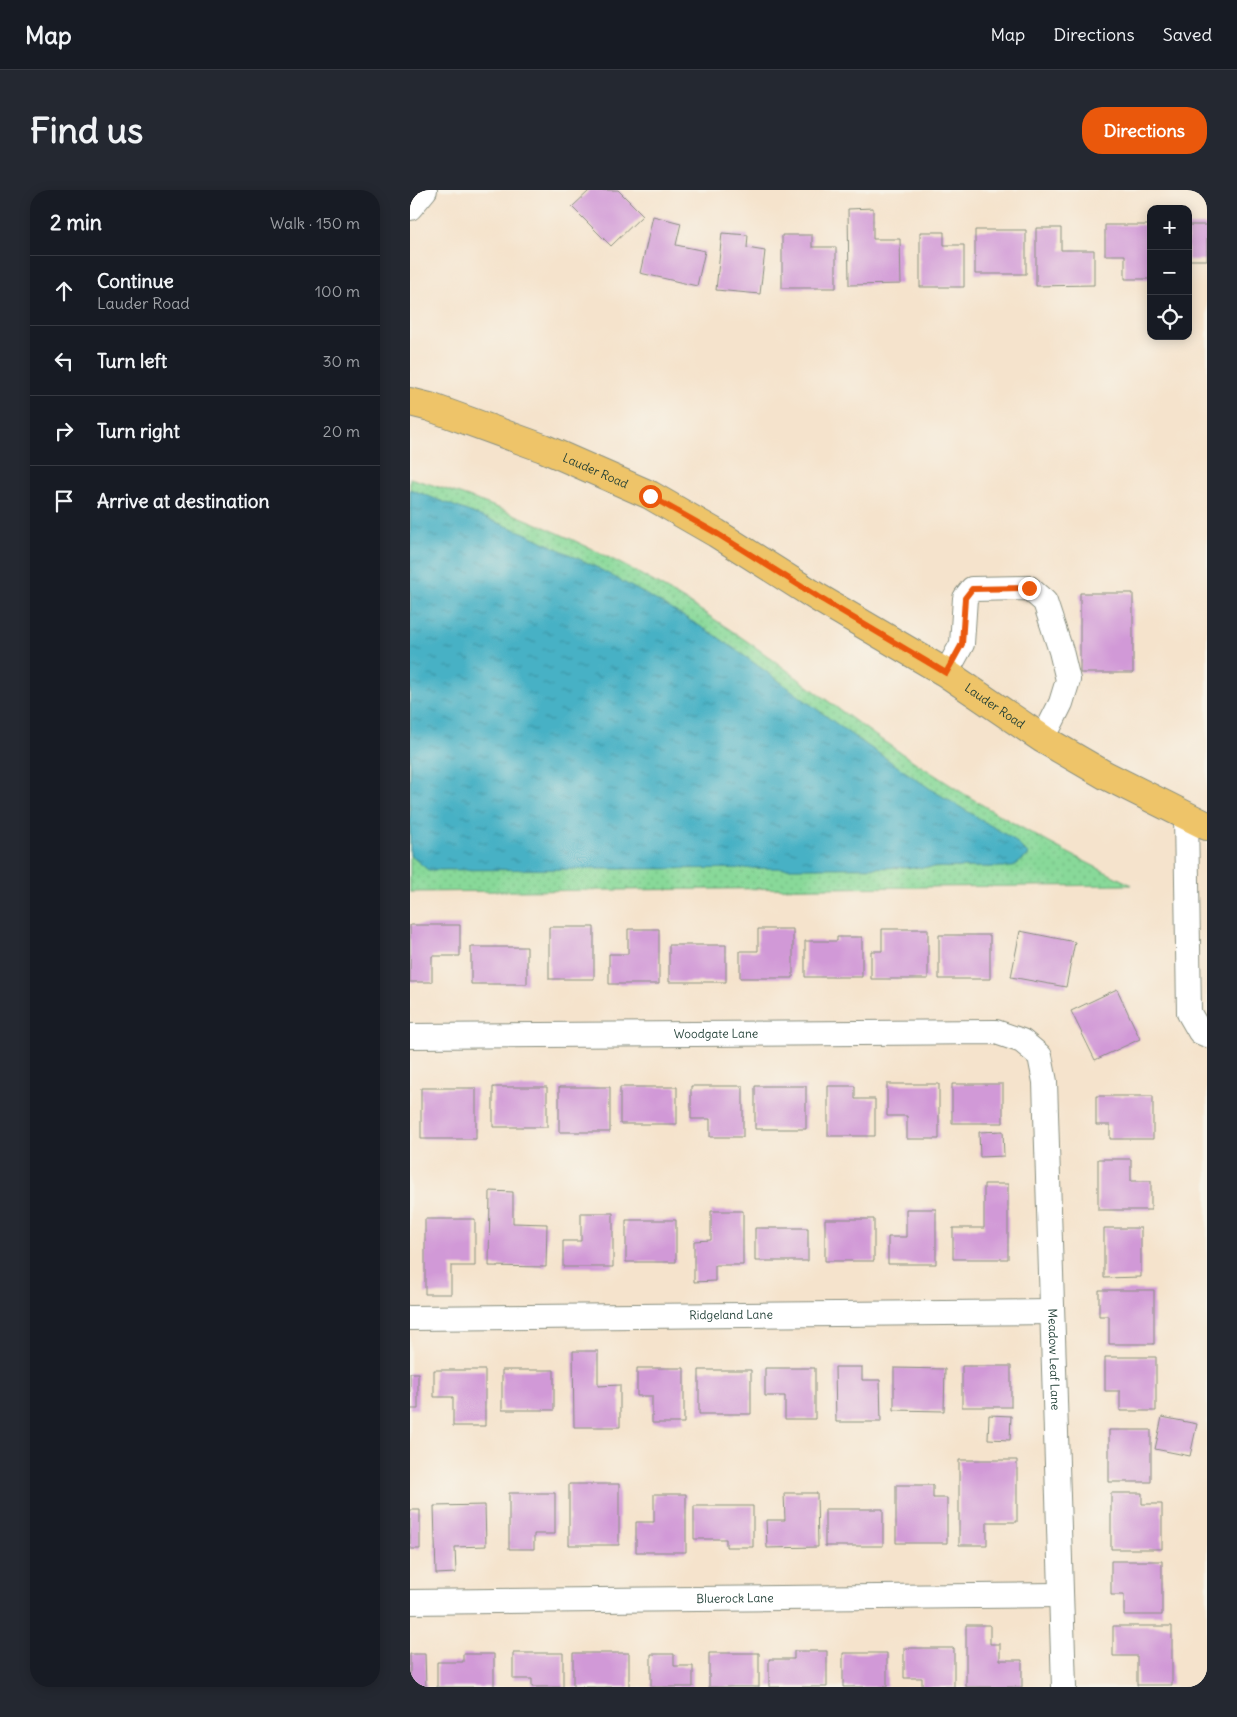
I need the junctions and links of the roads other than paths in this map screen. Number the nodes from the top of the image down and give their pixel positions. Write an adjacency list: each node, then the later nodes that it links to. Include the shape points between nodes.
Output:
1 (425, 190): 2 (street)
2 (410, 208)
3 (410, 402): 4 (main road, Lauder Road, via 543,448 650,496)
4 (946, 673): 5 (main road, Lauder Road); 5 (street, via 962,644 965,598 972,589 1029,588 1045,602 1068,680 1062,704)
5 (1043, 739): 6 (main road, Lauder Road, via 1105,775)
6 (1196, 820): 7 (street, via 1190,1013 1200,1032)
7 (1207, 1035)
8 (410, 1036): 9 (street, Woodgate Lane, via 996,1032)
9 (1022, 1042): 10 (street, Meadow Leaf Lane, via 1040,1056 1045,1082)
10 (1052, 1312): 11 (street, Ridgeland Lane); 12 (street, Meadow Leaf Lane)
11 (410, 1318)
12 (1061, 1596): 13 (street, Bluerock Lane); 14 (street, Meadow Leaf Lane)
13 (410, 1602)
14 (1064, 1687)

